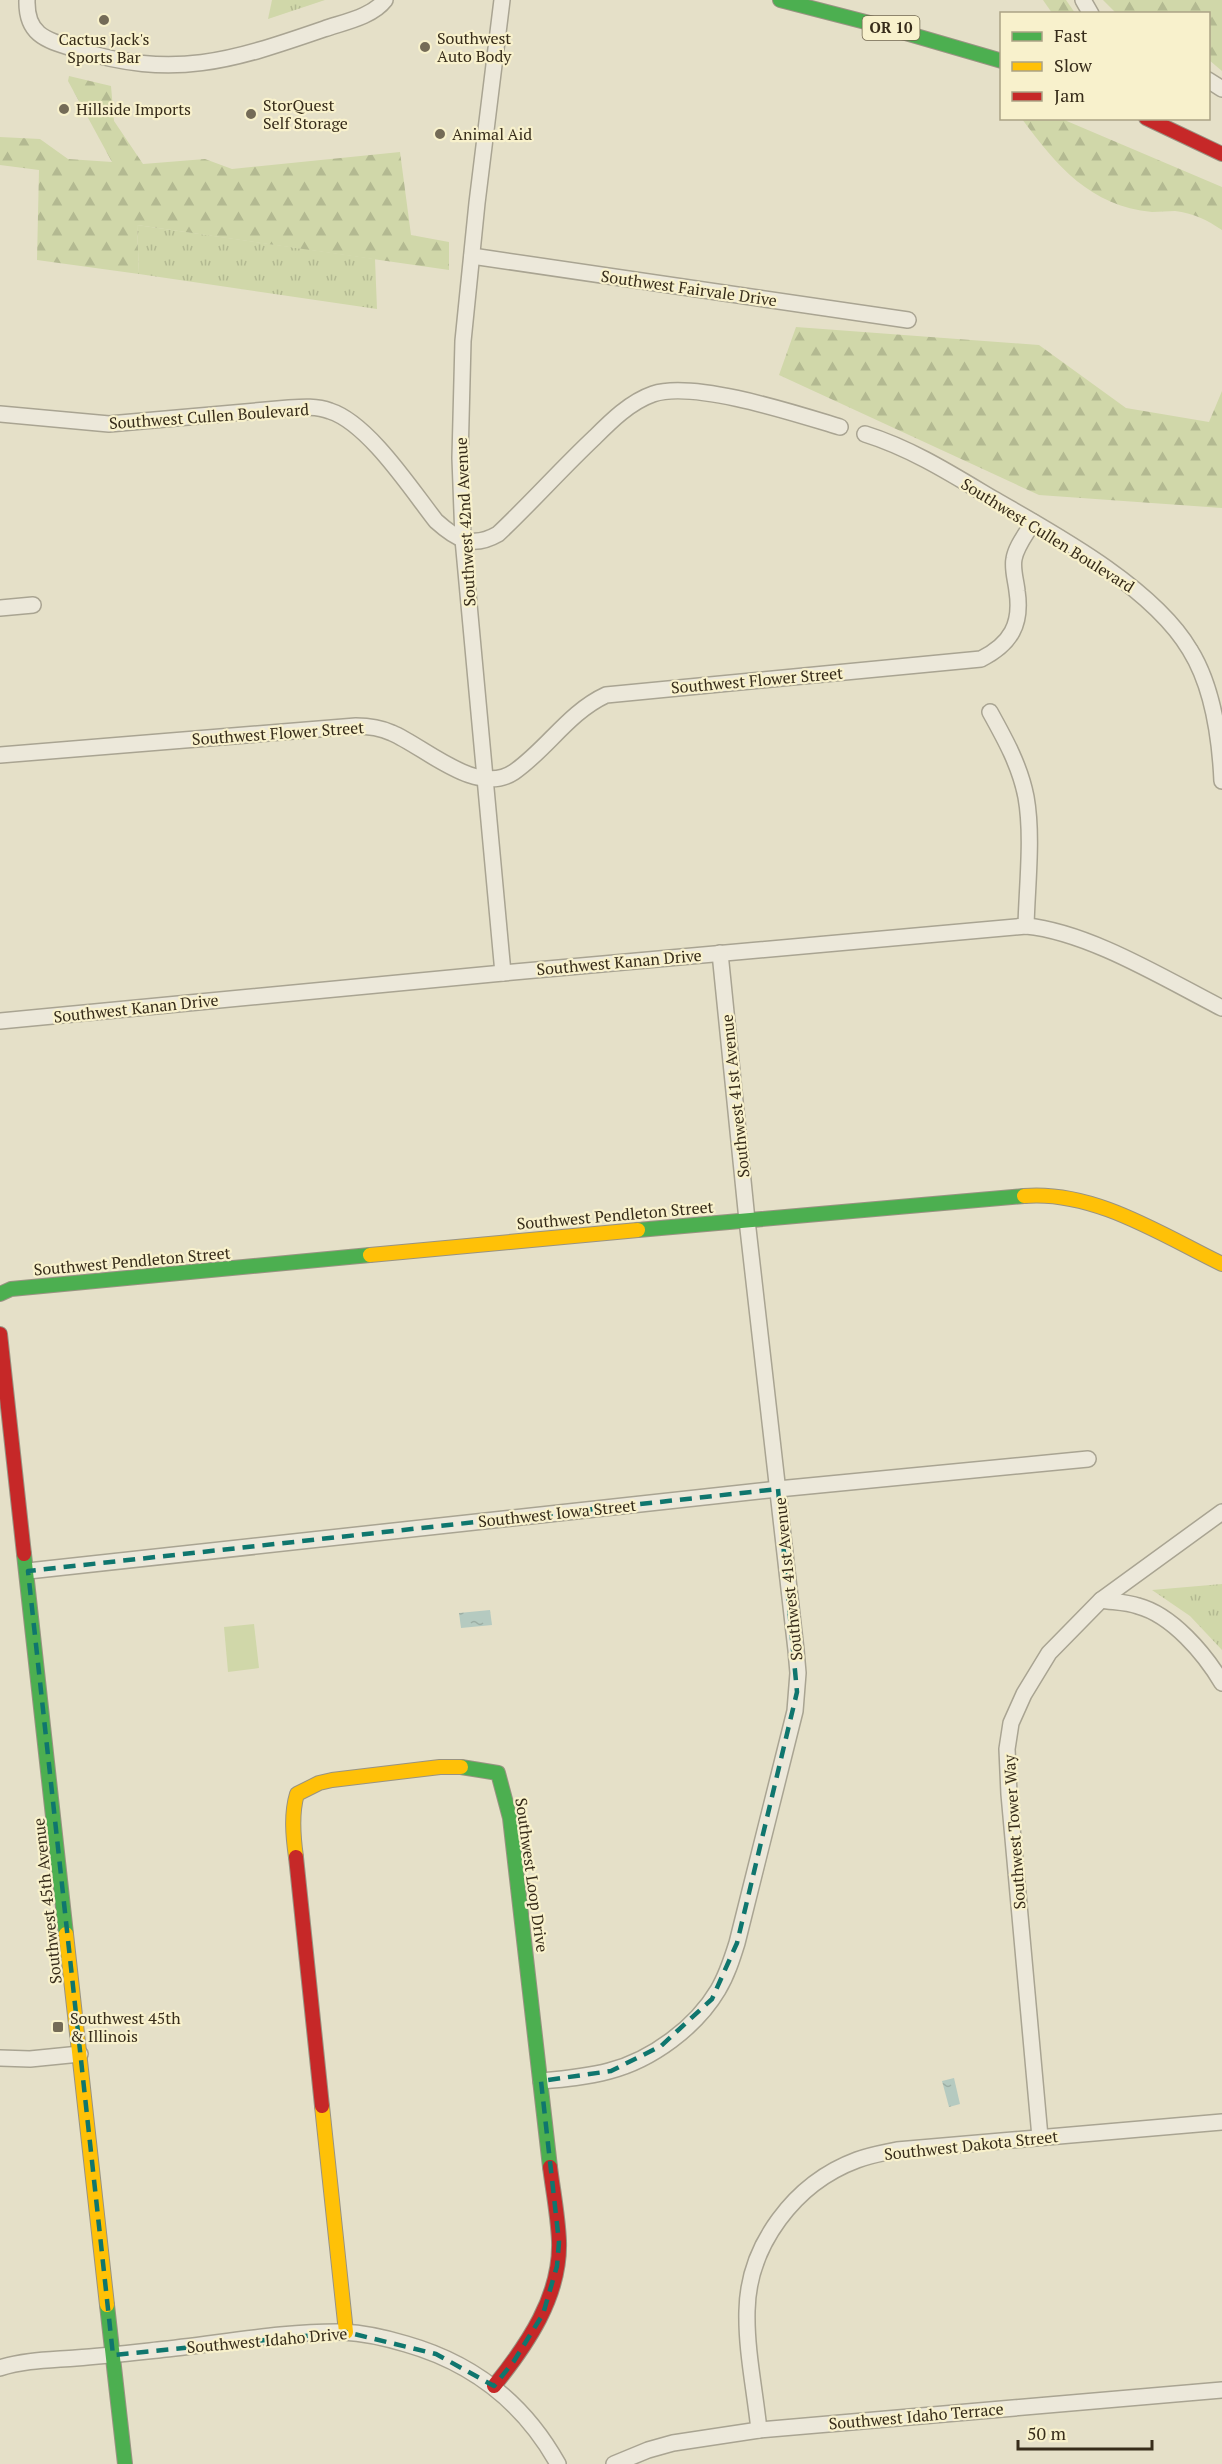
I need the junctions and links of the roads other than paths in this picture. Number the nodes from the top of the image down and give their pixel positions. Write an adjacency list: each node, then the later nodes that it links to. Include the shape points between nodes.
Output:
1 (27, 0): 2 (street, via 31,26 40,35 113,59 175,65 249,55 379,8)
2 (385, 0)
3 (502, 0): 8 (street, Southwest 42nd Avenue)
4 (780, 0): 5 (street, OR 10)
5 (1000, 60)
6 (1150, 120): 7 (street)
7 (1222, 153)
8 (472, 256): 9 (street, Southwest Fairvale Drive); 14 (street, Southwest 42nd Avenue, via 463,340)
9 (908, 320)
10 (0, 414): 14 (street, Southwest Cullen Boulevard, via 109,424 289,408 330,411 363,430 435,521)
11 (840, 427): 14 (street, via 692,390 652,394 614,419 498,534 479,543)
12 (865, 434): 13 (street, Southwest Cullen Boulevard, via 920,456)
13 (1033, 522): 19 (street, Southwest Flower Street, via 1014,561 1018,618 997,651 981,659 606,695 589,704 514,772); 20 (street, Southwest Cullen Boulevard, via 1141,594 1178,632 1204,679 1214,713)
14 (463, 539): 19 (street, Southwest 42nd Avenue)
15 (33, 605): 16 (street)
16 (0, 608)
17 (990, 712): 21 (street, via 1009,745 1025,795)
18 (0, 755): 19 (street, Southwest Flower Street, via 356,726 392,733 451,767)
19 (486, 778): 23 (street, Southwest 42nd Avenue)
20 (1222, 778)
21 (1026, 926): 22 (street, Southwest Kanan Drive); 24 (street, Southwest Kanan Drive, via 1060,932 1122,957)
22 (720, 953): 23 (street, Southwest Kanan Drive); 26 (street, Southwest 41st Avenue)
23 (502, 973): 25 (street, Southwest Kanan Drive)
24 (1222, 1008)
25 (0, 1022)
26 (747, 1220): 27 (street, Southwest Pendleton Street, via 1050,1196 1099,1208); 28 (street, Southwest Pendleton Street, via 11,1289); 31 (street, Southwest 41st Avenue)
27 (1222, 1264)
28 (0, 1294)
29 (0, 1334): 33 (street, Southwest 45th Avenue)
30 (1088, 1459): 31 (street, Southwest Iowa Street)
31 (778, 1489): 33 (street, Southwest Iowa Street); 38 (street, Southwest 41st Avenue, via 797,1692 790,1736 728,1971 702,2012 645,2056 611,2070)
32 (1222, 1512): 34 (street, Southwest Tower Way)
33 (28, 1571): 36 (street, Southwest 45th Avenue)
34 (1101, 1600): 35 (street, via 1139,1606 1155,1613 1186,1637); 40 (street, Southwest Tower Way, via 1049,1653 1011,1723 1007,1749)
35 (1222, 1683)
36 (80, 2054): 37 (street); 42 (street, Southwest 45th Avenue)
37 (0, 2058)
38 (541, 2081): 41 (street, Southwest Loop Drive, via 510,1818 498,1773 440,1767 332,1780 297,1794 293,1832); 44 (street, Southwest Loop Drive, via 559,2242 557,2266 537,2329)
39 (1222, 2122): 40 (street, Southwest Dakota Street)
40 (1040, 2137): 46 (street, Southwest Dakota Street, via 875,2154 840,2167 788,2208 757,2258 749,2294 748,2339)
41 (346, 2332): 42 (street, Southwest Idaho Drive); 44 (street, Southwest Idaho Drive, via 393,2340 436,2354)
42 (113, 2355): 43 (street, Southwest Idaho Drive, via 21,2362); 47 (street, Southwest 45th Avenue)
43 (0, 2368)
44 (494, 2386): 48 (street, Southwest Idaho Drive, via 537,2431)
45 (1222, 2390): 46 (street, Southwest Idaho Terrace)
46 (759, 2430): 49 (street, Southwest Idaho Terrace, via 673,2443)
47 (125, 2464)
48 (558, 2464)
49 (614, 2464)

